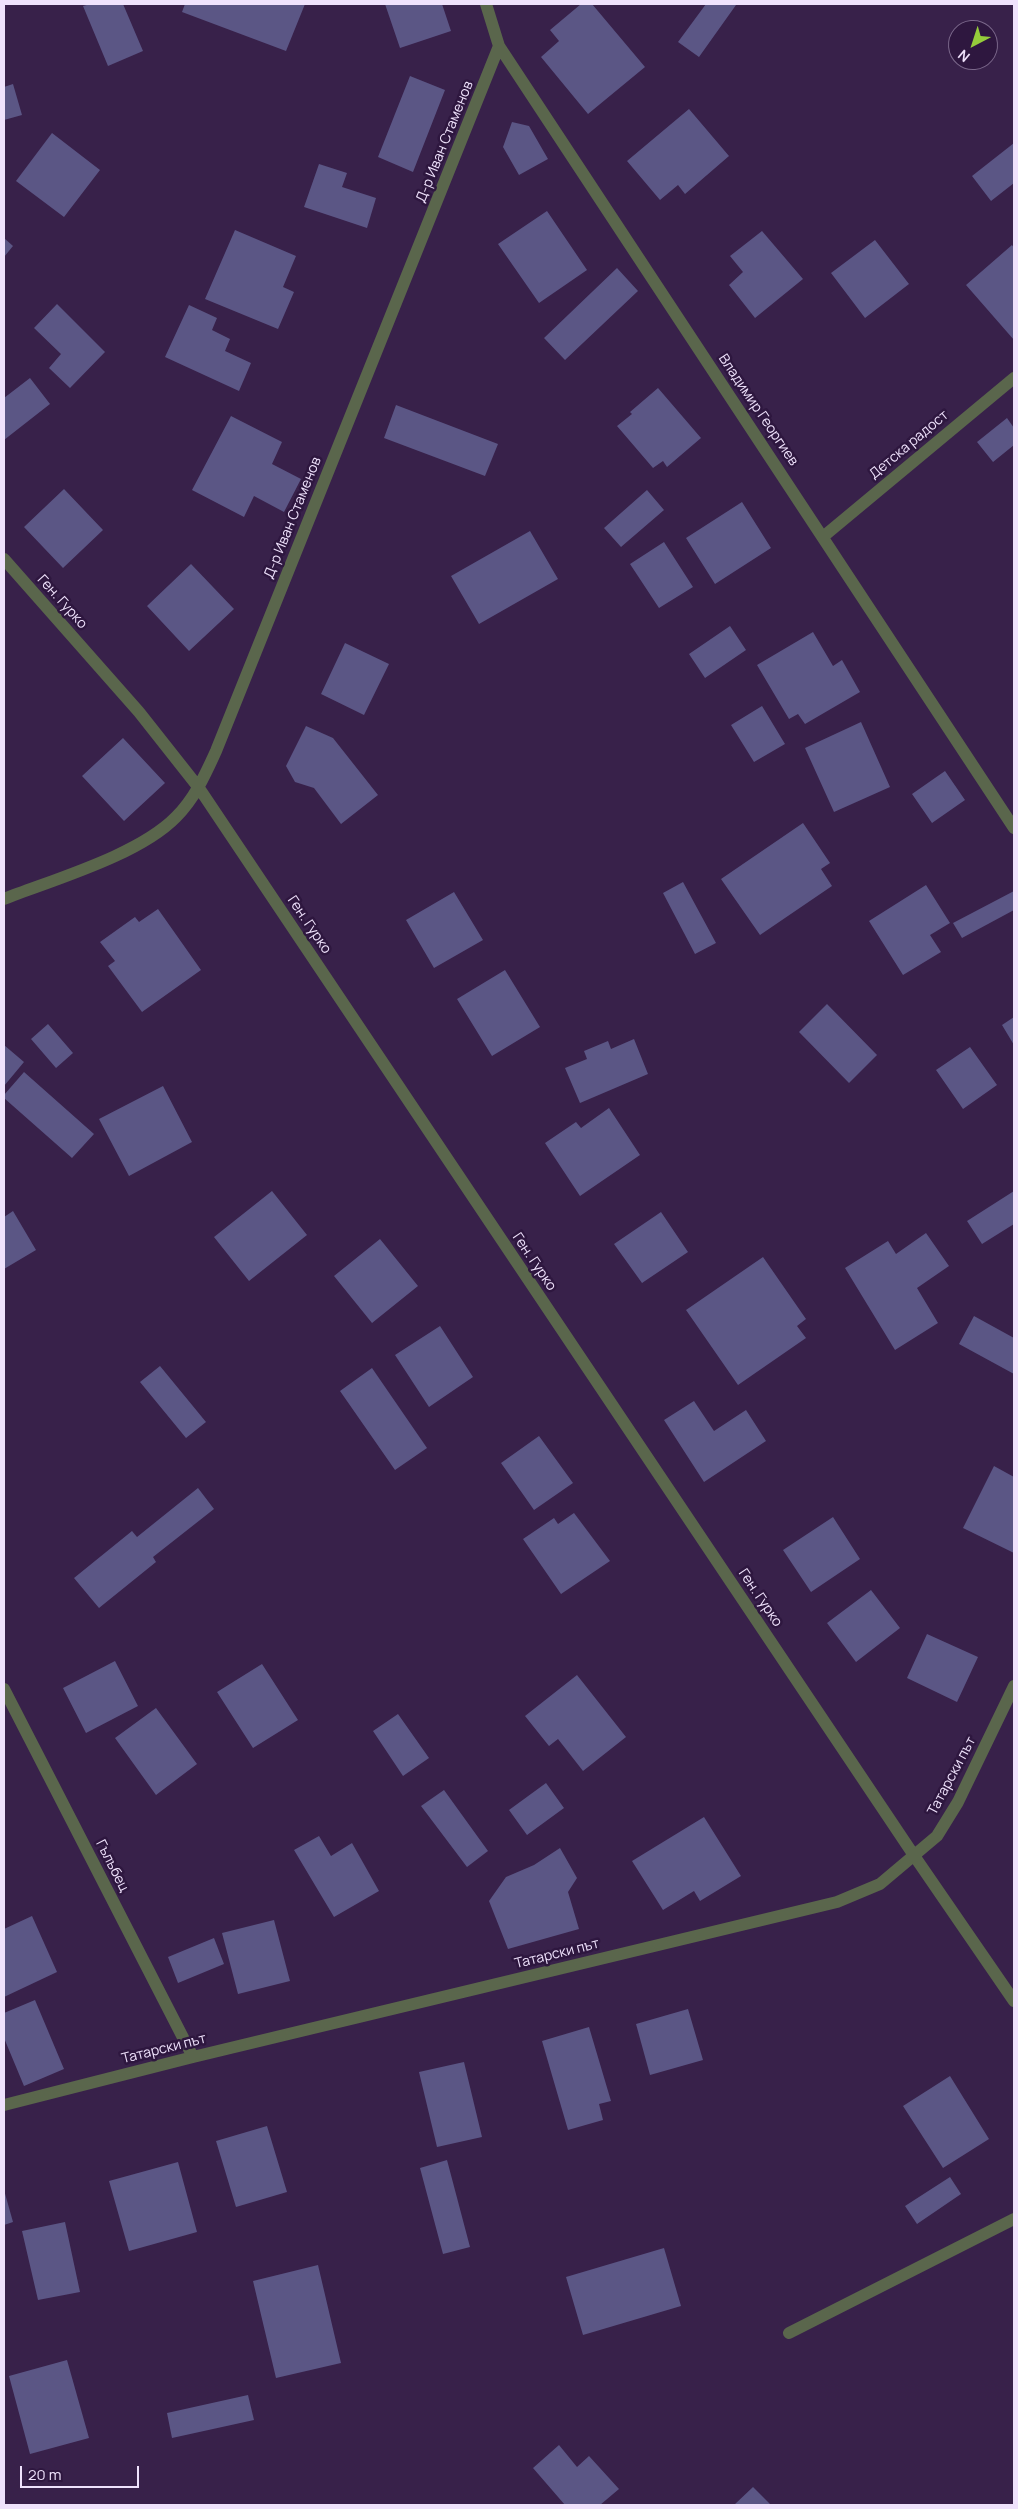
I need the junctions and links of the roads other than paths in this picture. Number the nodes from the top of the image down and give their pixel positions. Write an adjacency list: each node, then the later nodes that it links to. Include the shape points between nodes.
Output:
1 (486, 4): 2 (street, Владимир Георгиев)
2 (500, 46): 4 (street, Владимир Георгиев); 6 (street, Д-р Иван Стаменов)
3 (1014, 378): 4 (street, Детска радост)
4 (824, 536): 7 (street, Владимир Георгиев)
5 (4, 559): 6 (street, Ген. Гурко, via 139,712)
6 (199, 788): 8 (street, Д-р Иван Стаменов, via 177,816 154,836 131,849); 11 (street, Ген. Гурко)
7 (1014, 828)
8 (4, 899)
9 (1014, 1686): 11 (street, Татарски път, via 958,1802 937,1836)
10 (4, 1689): 13 (street, Гълъбец)
11 (915, 1857): 12 (street, Ген. Гурко); 13 (street, Татарски път, via 880,1884 837,1902)
12 (1014, 2001)
13 (193, 2057): 14 (street, Татарски път)
14 (4, 2105)
15 (1014, 2219): 16 (street)
16 (789, 2333)

